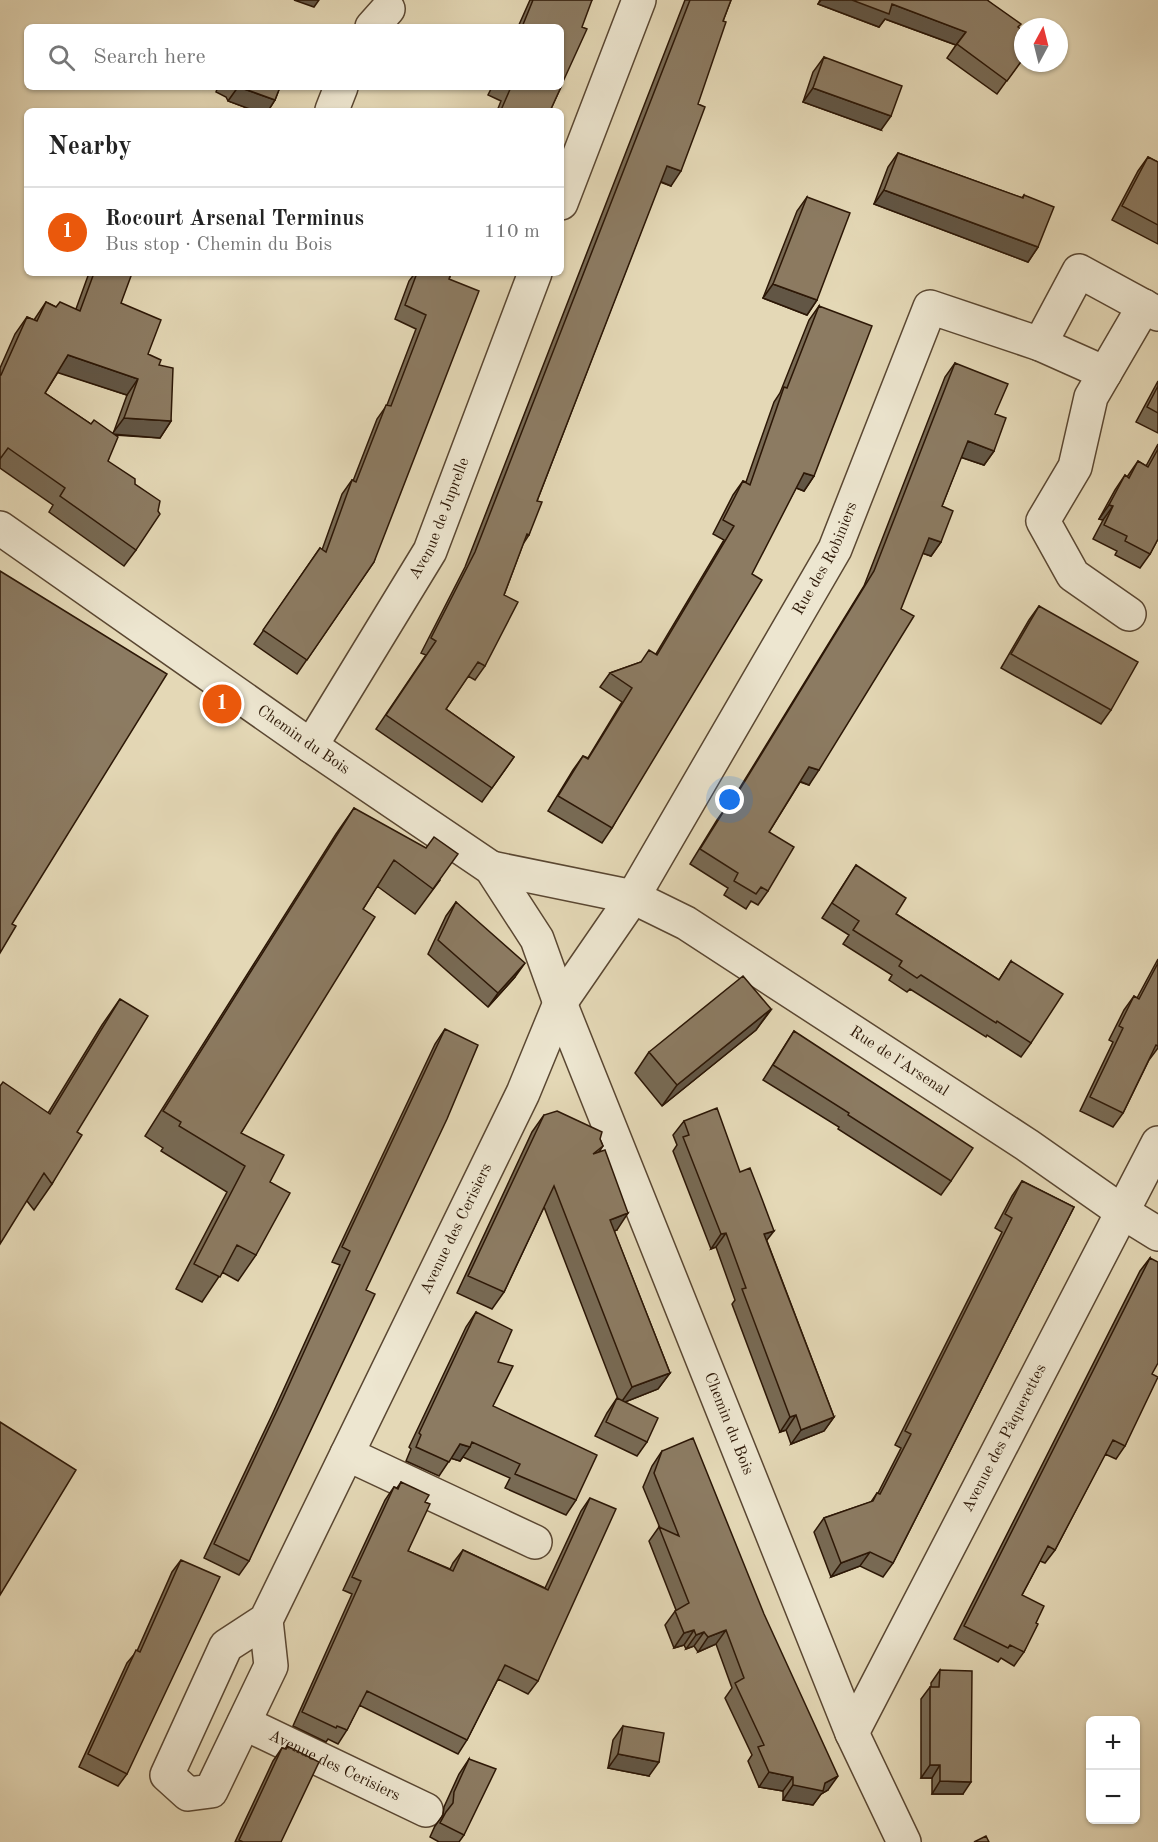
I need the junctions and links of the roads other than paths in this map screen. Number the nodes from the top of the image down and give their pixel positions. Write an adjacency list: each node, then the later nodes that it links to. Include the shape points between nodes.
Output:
1 (639, 0): 4 (street)
2 (340, 90): 3 (street)
3 (333, 108)
4 (564, 191)
5 (534, 276): 11 (street, Avenue de Juprelle, via 430,551)
6 (1151, 310): 7 (street, via 1080,271); 8 (street)
7 (1040, 344): 8 (street, Rue des Robiniers); 13 (street, Rue des Robiniers, via 930,307 835,549)
8 (1105, 373): 10 (street, via 1091,397 1075,467 1043,521 1073,575)
9 (0, 528): 11 (street, Chemin du Bois)
10 (1129, 614)
11 (310, 746): 12 (street, Chemin du Bois)
12 (491, 868): 13 (street, Chemin du Bois); 14 (street, Chemin du Bois, via 537,939)
13 (633, 897): 14 (street); 16 (street, Rue de l'Arsenal, via 696,930 1028,1145)
14 (560, 1003): 18 (street, Avenue des Cerisiers, via 523,1093); 22 (street, Chemin du Bois)
15 (1158, 1143): 16 (street, Avenue des Pâquerettes)
16 (1124, 1213): 17 (street, Rue de l'Arsenal); 22 (street, Avenue des Pâquerettes)
17 (1158, 1234)
18 (347, 1454): 19 (street); 20 (street, Avenue des Cerisiers)
19 (535, 1542)
20 (266, 1620): 21 (street, via 271,1666); 21 (street, via 226,1646 167,1775 188,1794 211,1791)
21 (244, 1723): 23 (street, Avenue des Cerisiers)
22 (852, 1733): 24 (street, Chemin du Bois)
23 (426, 1810)
24 (904, 1842)

